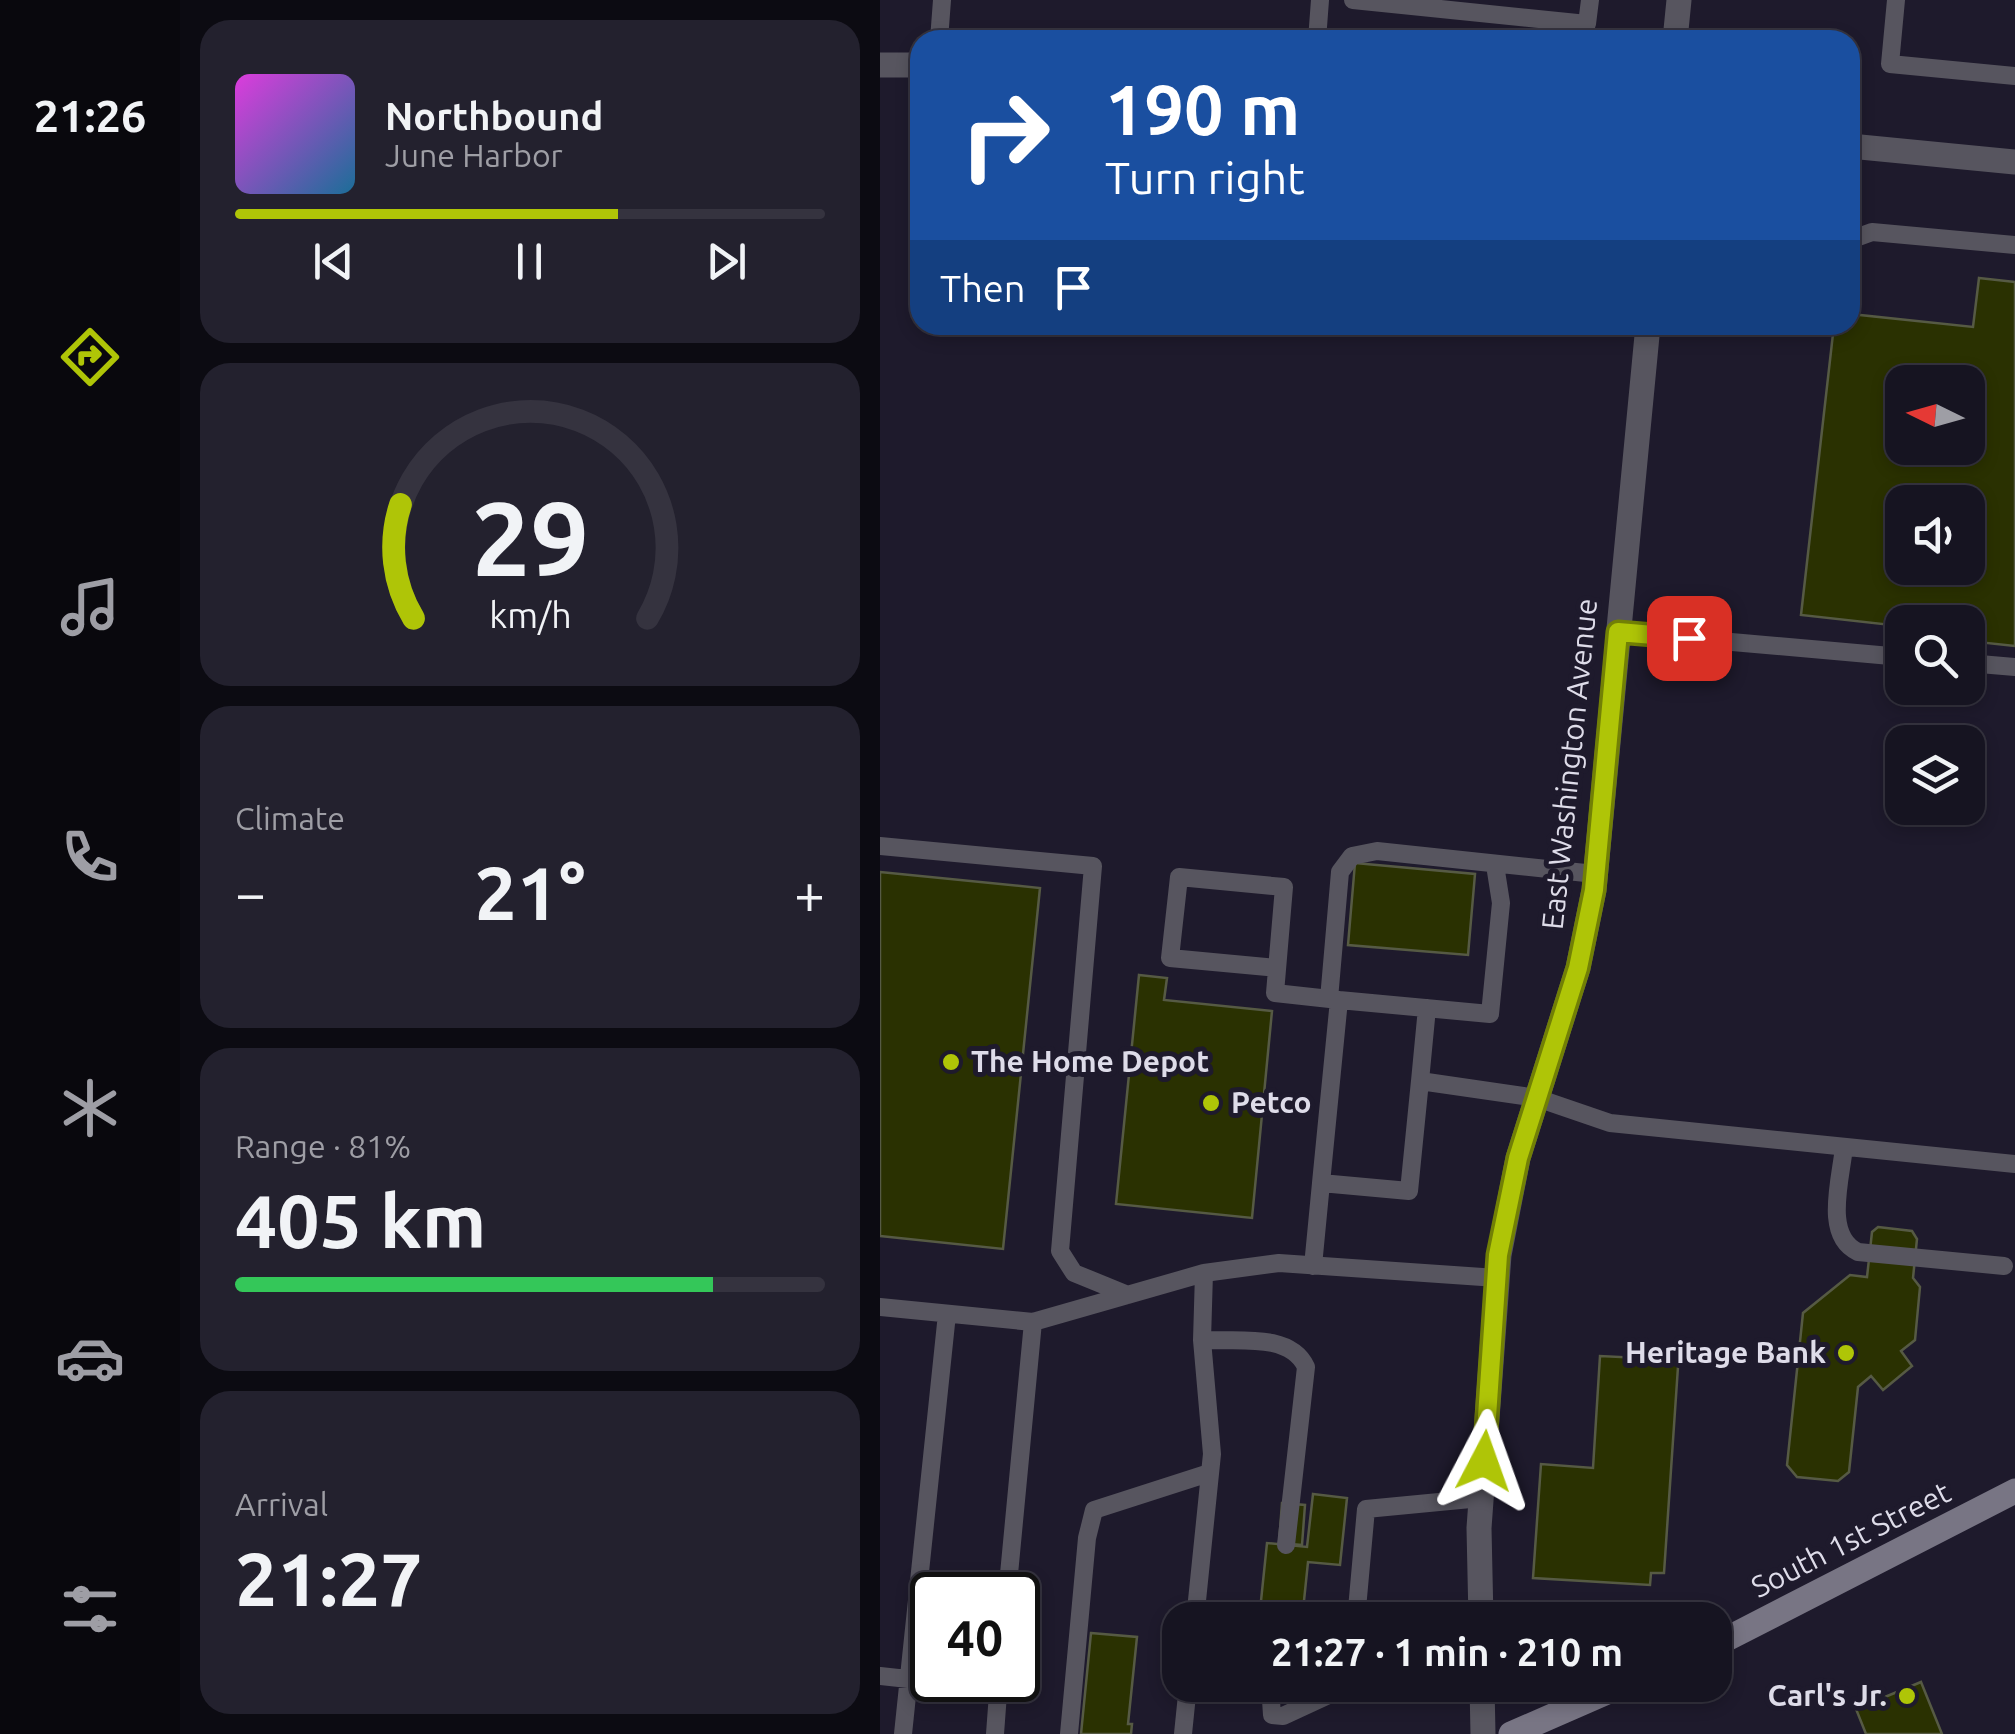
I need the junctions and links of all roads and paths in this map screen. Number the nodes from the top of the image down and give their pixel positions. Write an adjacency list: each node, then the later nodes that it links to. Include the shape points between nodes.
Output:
1 (942, 0): 7 (lane)
2 (1320, 0): 8 (lane)
3 (1353, 0): 4 (lane, via 1587,24)
4 (1590, 0)
5 (1679, 0): 9 (street)
6 (1896, 0): 12 (lane, via 1890,64)
7 (940, 30)
8 (1318, 30)
9 (1676, 30)
10 (880, 64): 11 (street)
11 (910, 65)
12 (2015, 76)
13 (1860, 147): 14 (street)
14 (2015, 162)
15 (1860, 236): 16 (lane, via 1872,232)
16 (2015, 246)
17 (1647, 335): 18 (street, East Washington Avenue)
18 (1618, 632): 19 (lane); 24 (street, East Washington Avenue)
19 (1885, 656)
20 (1985, 664): 21 (lane)
21 (2015, 667)
22 (880, 846): 37 (lane, via 1093,866 1060,1251 1074,1274)
23 (1495, 865): 24 (lane); 26 (lane, via 1376,851 1352,856 1340,872); 27 (lane, via 1502,903 1490,1014)
24 (1595, 874): 29 (street, East Washington Avenue, via 1578,968)
25 (1277, 968): 25 (lane, via 1284,887 1179,877 1170,958); 26 (lane, via 1275,993)
26 (1334, 1000): 27 (lane); 32 (lane)
27 (1427, 1008): 28 (lane)
28 (1420, 1080): 29 (lane); 32 (lane, via 1409,1191)
29 (1537, 1098): 30 (lane, via 1610,1123); 36 (street, East Washington Avenue, via 1518,1158)
30 (1844, 1147): 31 (lane); 34 (lane, via 1837,1227 1847,1247)
31 (2015, 1164)
32 (1321, 1183): 33 (lane)
33 (1313, 1266): 35 (lane, via 1279,1263); 36 (lane)
34 (2004, 1266)
35 (1204, 1273): 37 (lane); 41 (lane)
36 (1497, 1278): 44 (street, East Washington Avenue)
37 (1128, 1295): 40 (lane)
38 (880, 1306): 39 (lane)
39 (948, 1314): 40 (lane); 52 (lane)
40 (1032, 1322): 46 (lane)
41 (1202, 1340): 42 (lane); 45 (lane, via 1284,1344 1306,1366)
42 (1209, 1473): 47 (lane); 61 (lane, via 1094,1510)
43 (2015, 1490): 50 (main road, South 1st Street)
44 (1482, 1498): 48 (lane, via 1366,1509); 49 (street, East Washington Avenue)
45 (1286, 1545)
46 (1009, 1572)
47 (1196, 1602)
48 (1358, 1602)
49 (1481, 1602)
50 (1732, 1636)
51 (880, 1676): 52 (lane)
52 (909, 1679): 59 (lane)
53 (997, 1702): 60 (lane)
54 (1186, 1702): 62 (lane)
55 (1271, 1702): 56 (lane, via 1272,1714 1283,1716)
56 (1313, 1702)
57 (1482, 1702): 63 (street)
58 (1584, 1702): 64 (main road)
59 (903, 1734)
60 (994, 1734)
61 (1069, 1734)
62 (1183, 1734)
63 (1483, 1734)
64 (1511, 1734)

